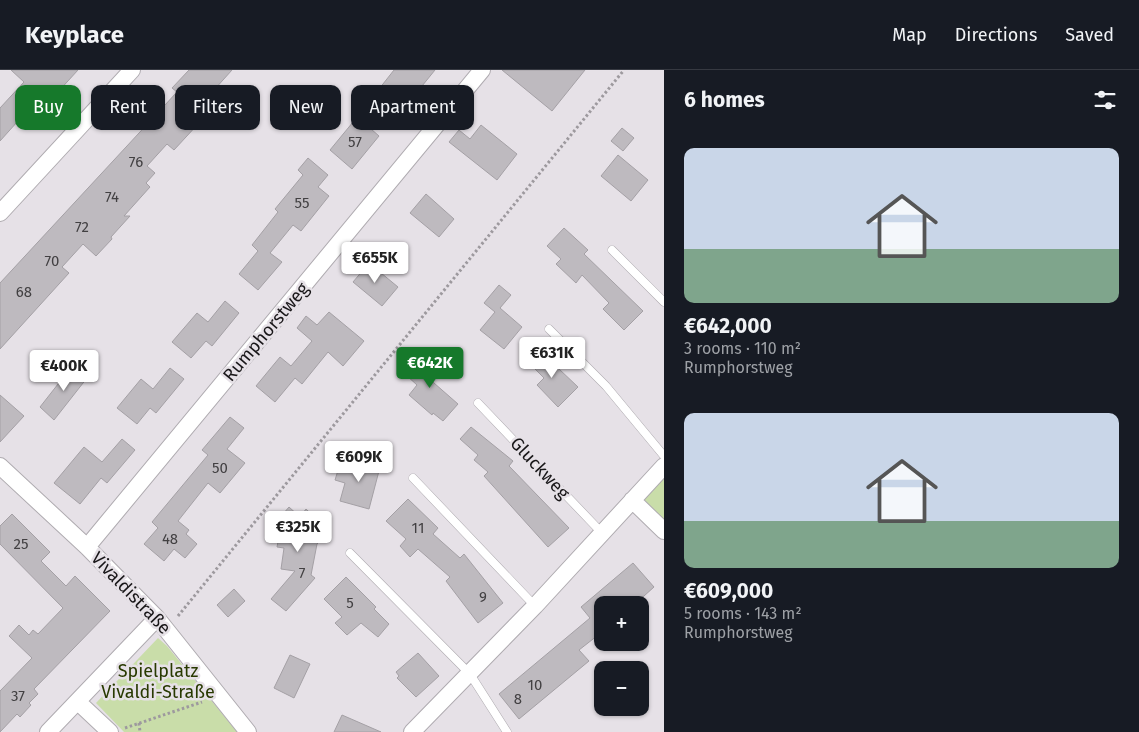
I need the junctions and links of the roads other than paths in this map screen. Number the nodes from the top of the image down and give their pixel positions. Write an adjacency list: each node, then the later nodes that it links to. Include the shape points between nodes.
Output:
1 (132, 70): 3 (street)
2 (482, 70): 15 (street, Rumphorstweg)
3 (0, 213)
4 (612, 250): 5 (lane)
5 (664, 302)
6 (549, 329): 8 (lane, via 606,386)
7 (478, 403): 14 (lane, Gluckweg)
8 (664, 456)
9 (664, 466): 12 (street)
10 (2, 473): 15 (street, Vivaldistraße)
11 (414, 478): 17 (lane)
12 (632, 500): 13 (street); 14 (street)
13 (664, 531)
14 (602, 533): 17 (street)
15 (87, 547): 18 (street, Vivaldistraße)
16 (350, 553): 19 (lane)
17 (535, 606): 19 (street)
18 (162, 624): 20 (street); 23 (street, Vivaldistraße)
19 (470, 674): 24 (street); 25 (lane)
20 (78, 702): 21 (street); 22 (street)
21 (116, 731)
22 (48, 732)
23 (248, 732)
24 (412, 732)
25 (507, 732)

